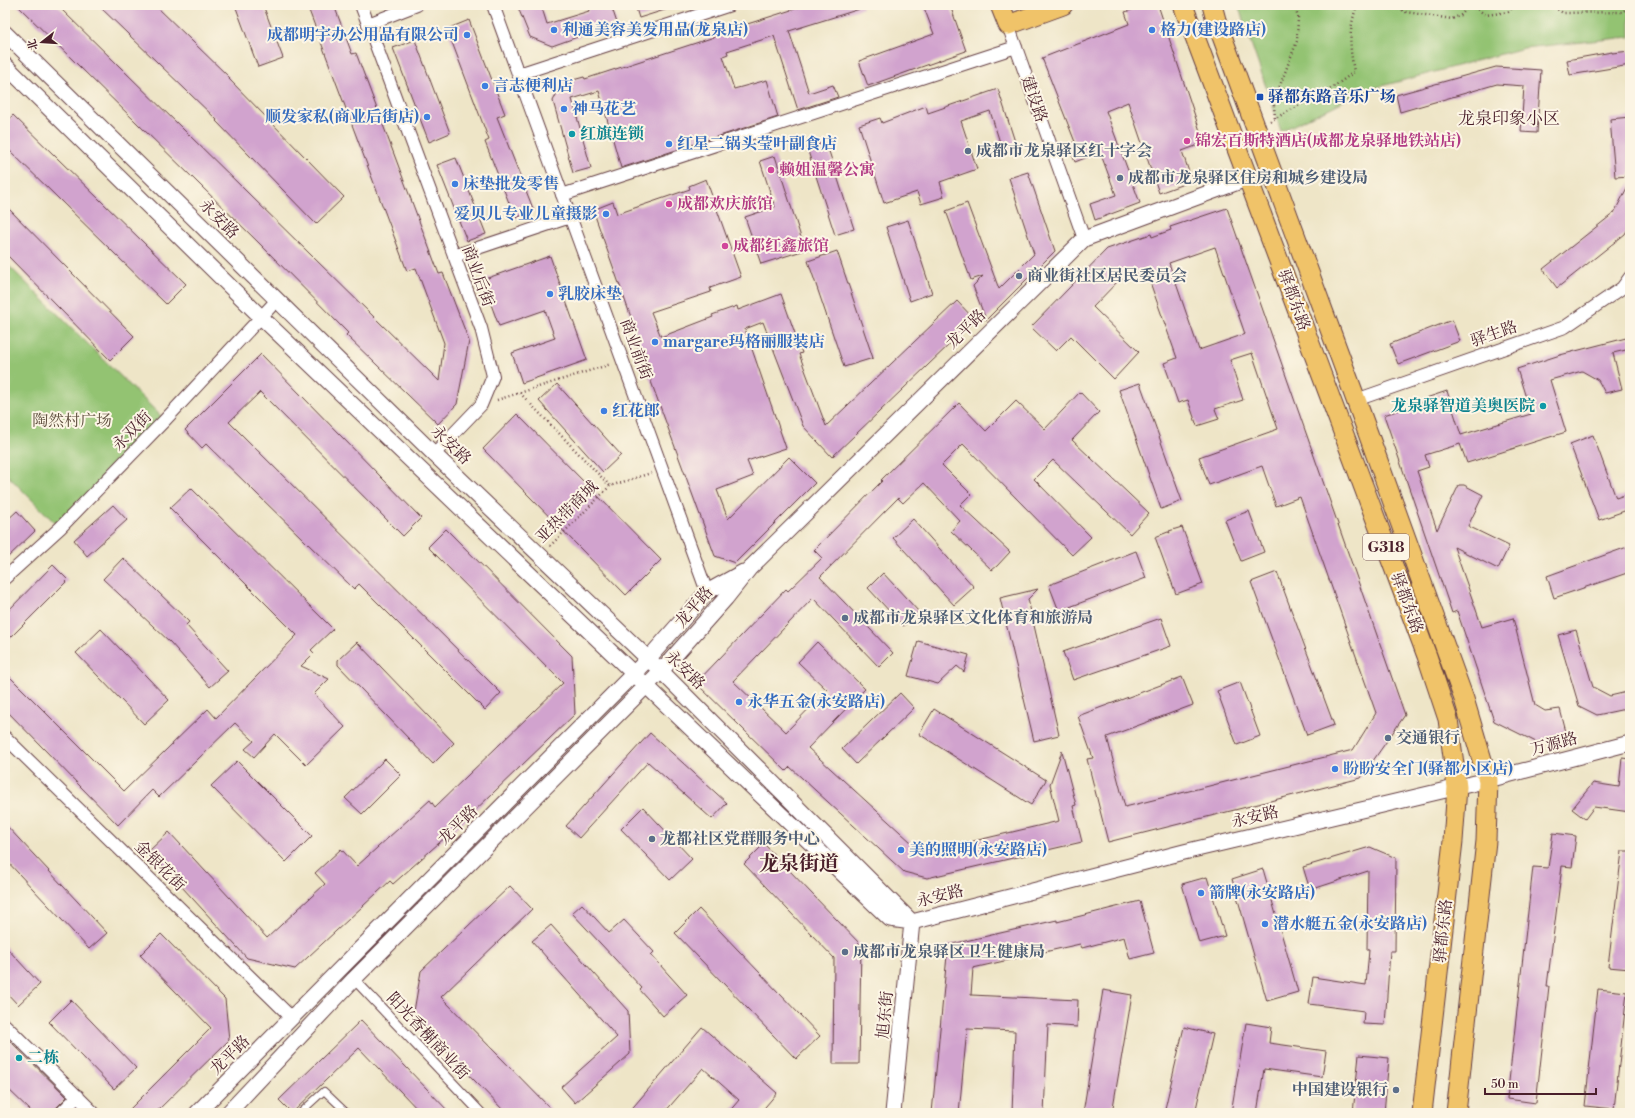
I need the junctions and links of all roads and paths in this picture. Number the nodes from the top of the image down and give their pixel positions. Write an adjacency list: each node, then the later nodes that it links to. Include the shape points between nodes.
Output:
1 (361, 5): 16 (street, 商业后街)
2 (417, 5): 16 (street)
3 (493, 5): 21 (street, 商业前街)
4 (728, 5): 21 (street)
5 (1000, 5): 17 (highway, 建设路)
6 (1063, 5): 17 (highway)
7 (1183, 5): 24 (highway, 驿都东路 / G318)
8 (1212, 5): 23 (highway, 驿都东路 / G318)
9 (1294, 5): 22 (path, via 1298,17 1297,41 1276,96)
10 (1371, 5): 22 (path, via 1356,8 1352,20 1349,42 1354,72 1336,86)
11 (1391, 5): 12 (path, via 1406,12 1452,19 1461,15)
12 (1470, 5): 13 (path, via 1486,15 1508,12)
13 (1515, 5)
14 (1551, 5): 15 (path, via 1563,12 1623,12)
15 (1630, 5)
16 (368, 24): 28 (street, 商业后街)
17 (1008, 25): 19 (street, 建设路)
18 (5, 33): 30 (street, 永安路)
19 (1016, 47): 25 (street); 27 (street, 建设路)
20 (5, 65): 31 (street)
21 (519, 74): 25 (street, 商业前街)
22 (1276, 118): 23 (path)
23 (1256, 128): 34 (highway, 驿都东路 / G318)
24 (1249, 178): 27 (street, 龙平路); 50 (highway, 驿都东路 / G318, via 1427,656 1448,719)
25 (562, 195): 26 (street, 商业前街)
26 (570, 217): 28 (street); 32 (street, 商业前街)
27 (1084, 239): 40 (street, 龙平路)
28 (454, 256): 35 (street, 商业后街, via 481,328 493,376)
29 (1630, 277): 34 (street, 驿生路, via 1622,288 1565,327)
30 (276, 301): 31 (street, 永双街); 36 (street, 永安路)
31 (261, 317): 41 (street, 永双街, via 160,426 60,528); 45 (street)
32 (623, 361): 33 (path); 37 (street, 商业前街)
33 (520, 393): 35 (path); 38 (path)
34 (1356, 400): 49 (highway, 驿都东路 / G318, via 1464,699)
35 (481, 405): 36 (street, 商业后街)
36 (434, 454): 39 (street, 永安路)
37 (662, 469): 38 (path); 42 (street, 商业前街)
38 (610, 486): 39 (path, 亚热带商城)
39 (540, 556): 43 (street, 永安路)
40 (749, 569): 42 (street, 龙平路); 44 (street, 龙平路)
41 (5, 578)
42 (707, 592): 43 (street, 龙平路)
43 (648, 659): 44 (street, 永安路); 45 (street, 龙平路)
44 (661, 671): 46 (street, 龙平路); 51 (street, 永安路)
45 (634, 674): 46 (street); 53 (street, 龙平路)
46 (647, 686): 51 (street, via 890,919); 52 (street, 龙平路)
47 (5, 737): 53 (street, 金银花街)
48 (1630, 743): 49 (street, 万源路)
49 (1488, 780): 50 (street, 永安路); 65 (highway, 驿都东路 / G318, via 1486,841)
50 (1457, 787): 51 (street, 永安路, via 1184,852); 64 (highway, 驿都东路 / G318)
51 (912, 922): 63 (street, 旭东街)
52 (354, 979): 59 (street, 龙平路); 62 (street, 阳光香榭商业街)
53 (292, 1018): 58 (street, 龙平路)
54 (5, 1025): 55 (street)
55 (78, 1096): 56 (street); 57 (street)
56 (60, 1113)
57 (94, 1113)
58 (197, 1113)
59 (228, 1113)
60 (300, 1113): 61 (lane, via 324,1091)
61 (347, 1113)
62 (481, 1113)
63 (893, 1113)
64 (1422, 1113)
65 (1456, 1113)

